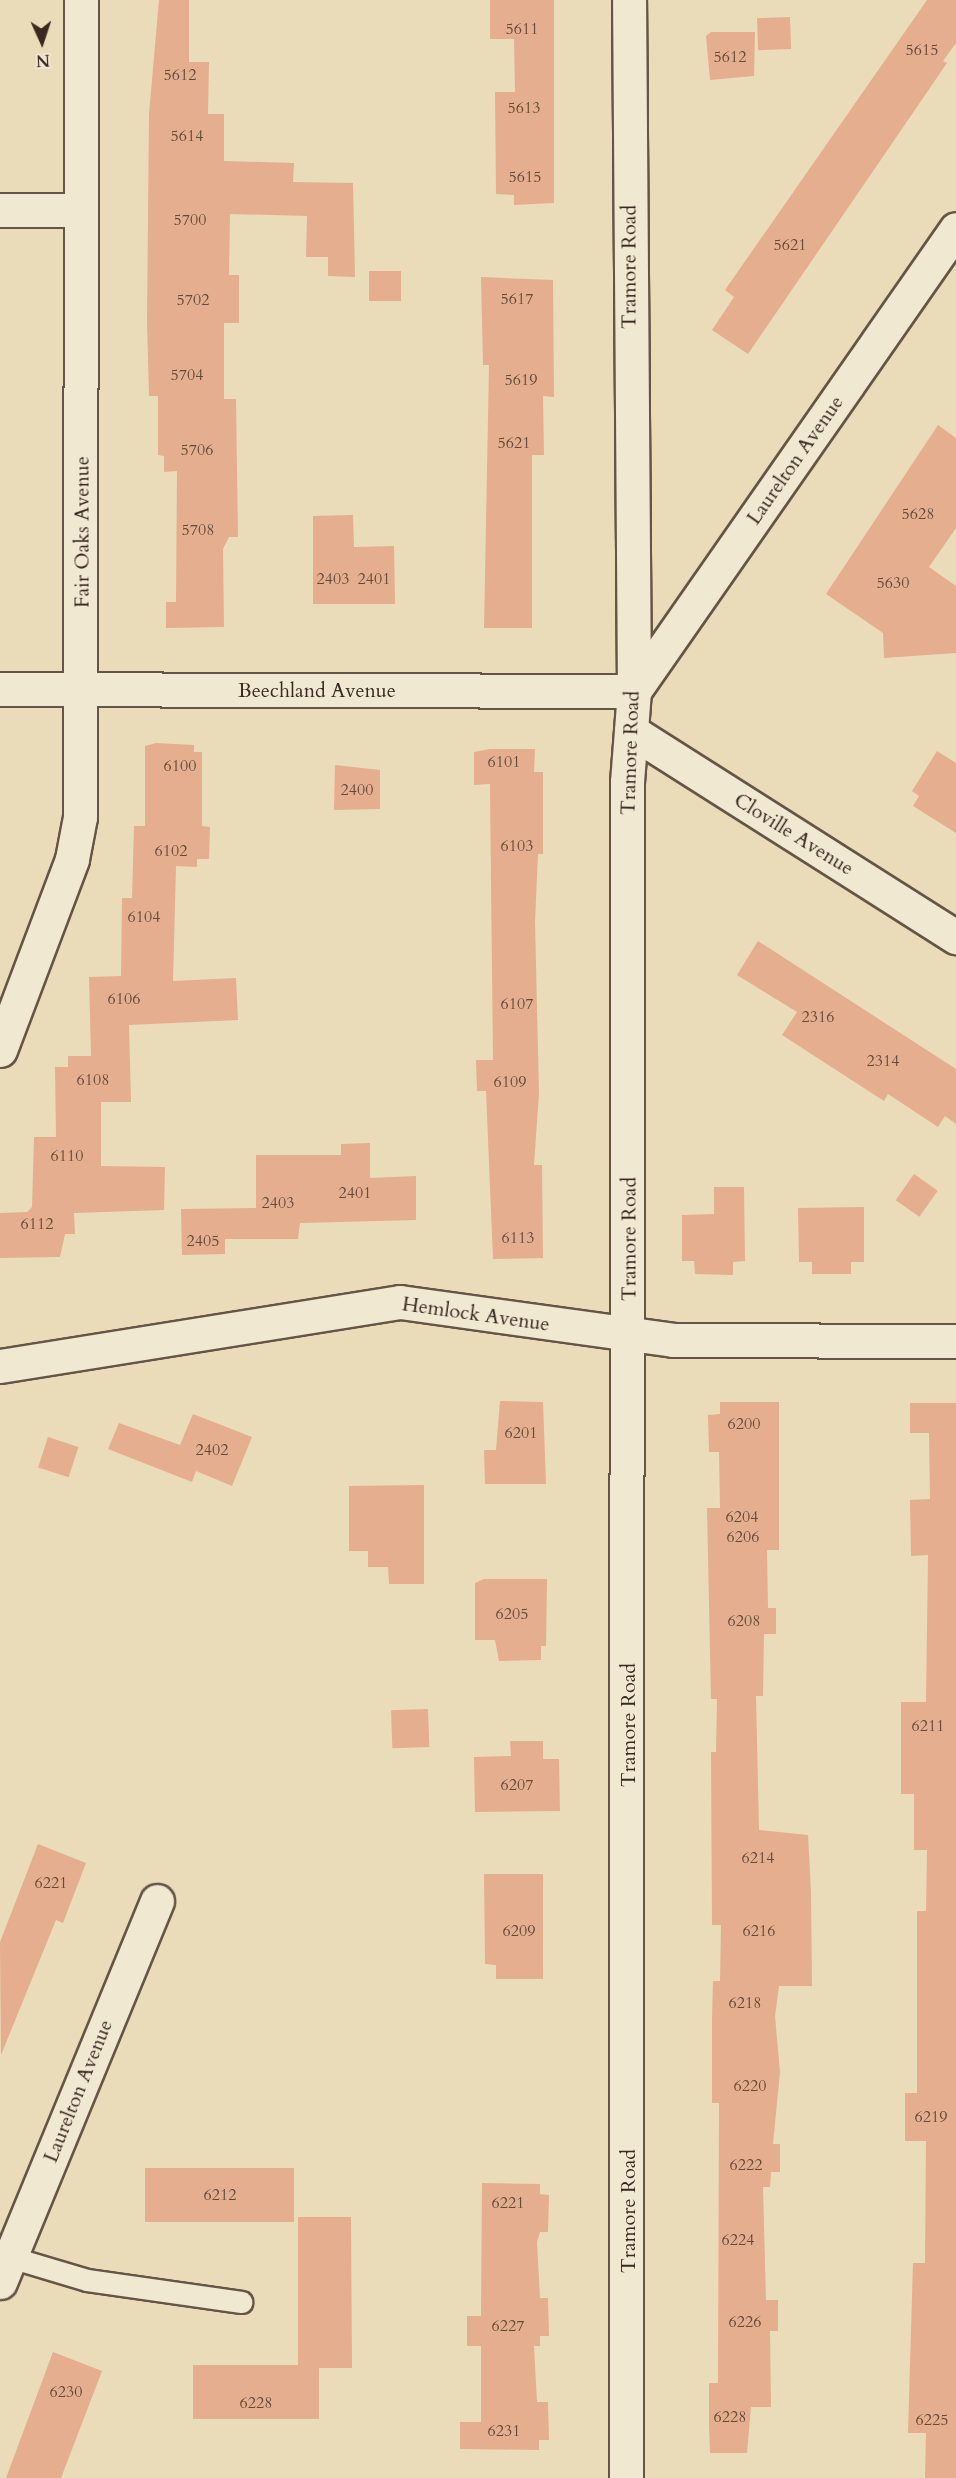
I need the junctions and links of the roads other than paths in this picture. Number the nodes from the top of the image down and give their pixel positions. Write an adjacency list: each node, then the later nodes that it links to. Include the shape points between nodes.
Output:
1 (81, 0): 4 (street, Fair Oaks Avenue)
2 (629, 0): 8 (street, Tramore Road)
3 (0, 210): 4 (street)
4 (81, 210): 7 (street, Fair Oaks Avenue)
5 (956, 229): 8 (street, Laurelton Avenue)
6 (0, 690): 7 (street, Beechland Avenue)
7 (82, 690): 8 (street, Beechland Avenue); 11 (street, Fair Oaks Avenue, via 80,817 72,859)
8 (634, 691): 9 (street, Tramore Road)
9 (631, 731): 10 (street, Cloville Avenue); 12 (street, Tramore Road)
10 (956, 937)
11 (0, 1050)
12 (629, 1336): 13 (street, Hemlock Avenue); 14 (street, Hemlock Avenue, via 400,1302); 18 (street, Tramore Road)
13 (956, 1341)
14 (0, 1366)
15 (157, 1901): 16 (street, Laurelton Avenue)
16 (5, 2270): 17 (lane)
17 (242, 2302)
18 (626, 2478)

